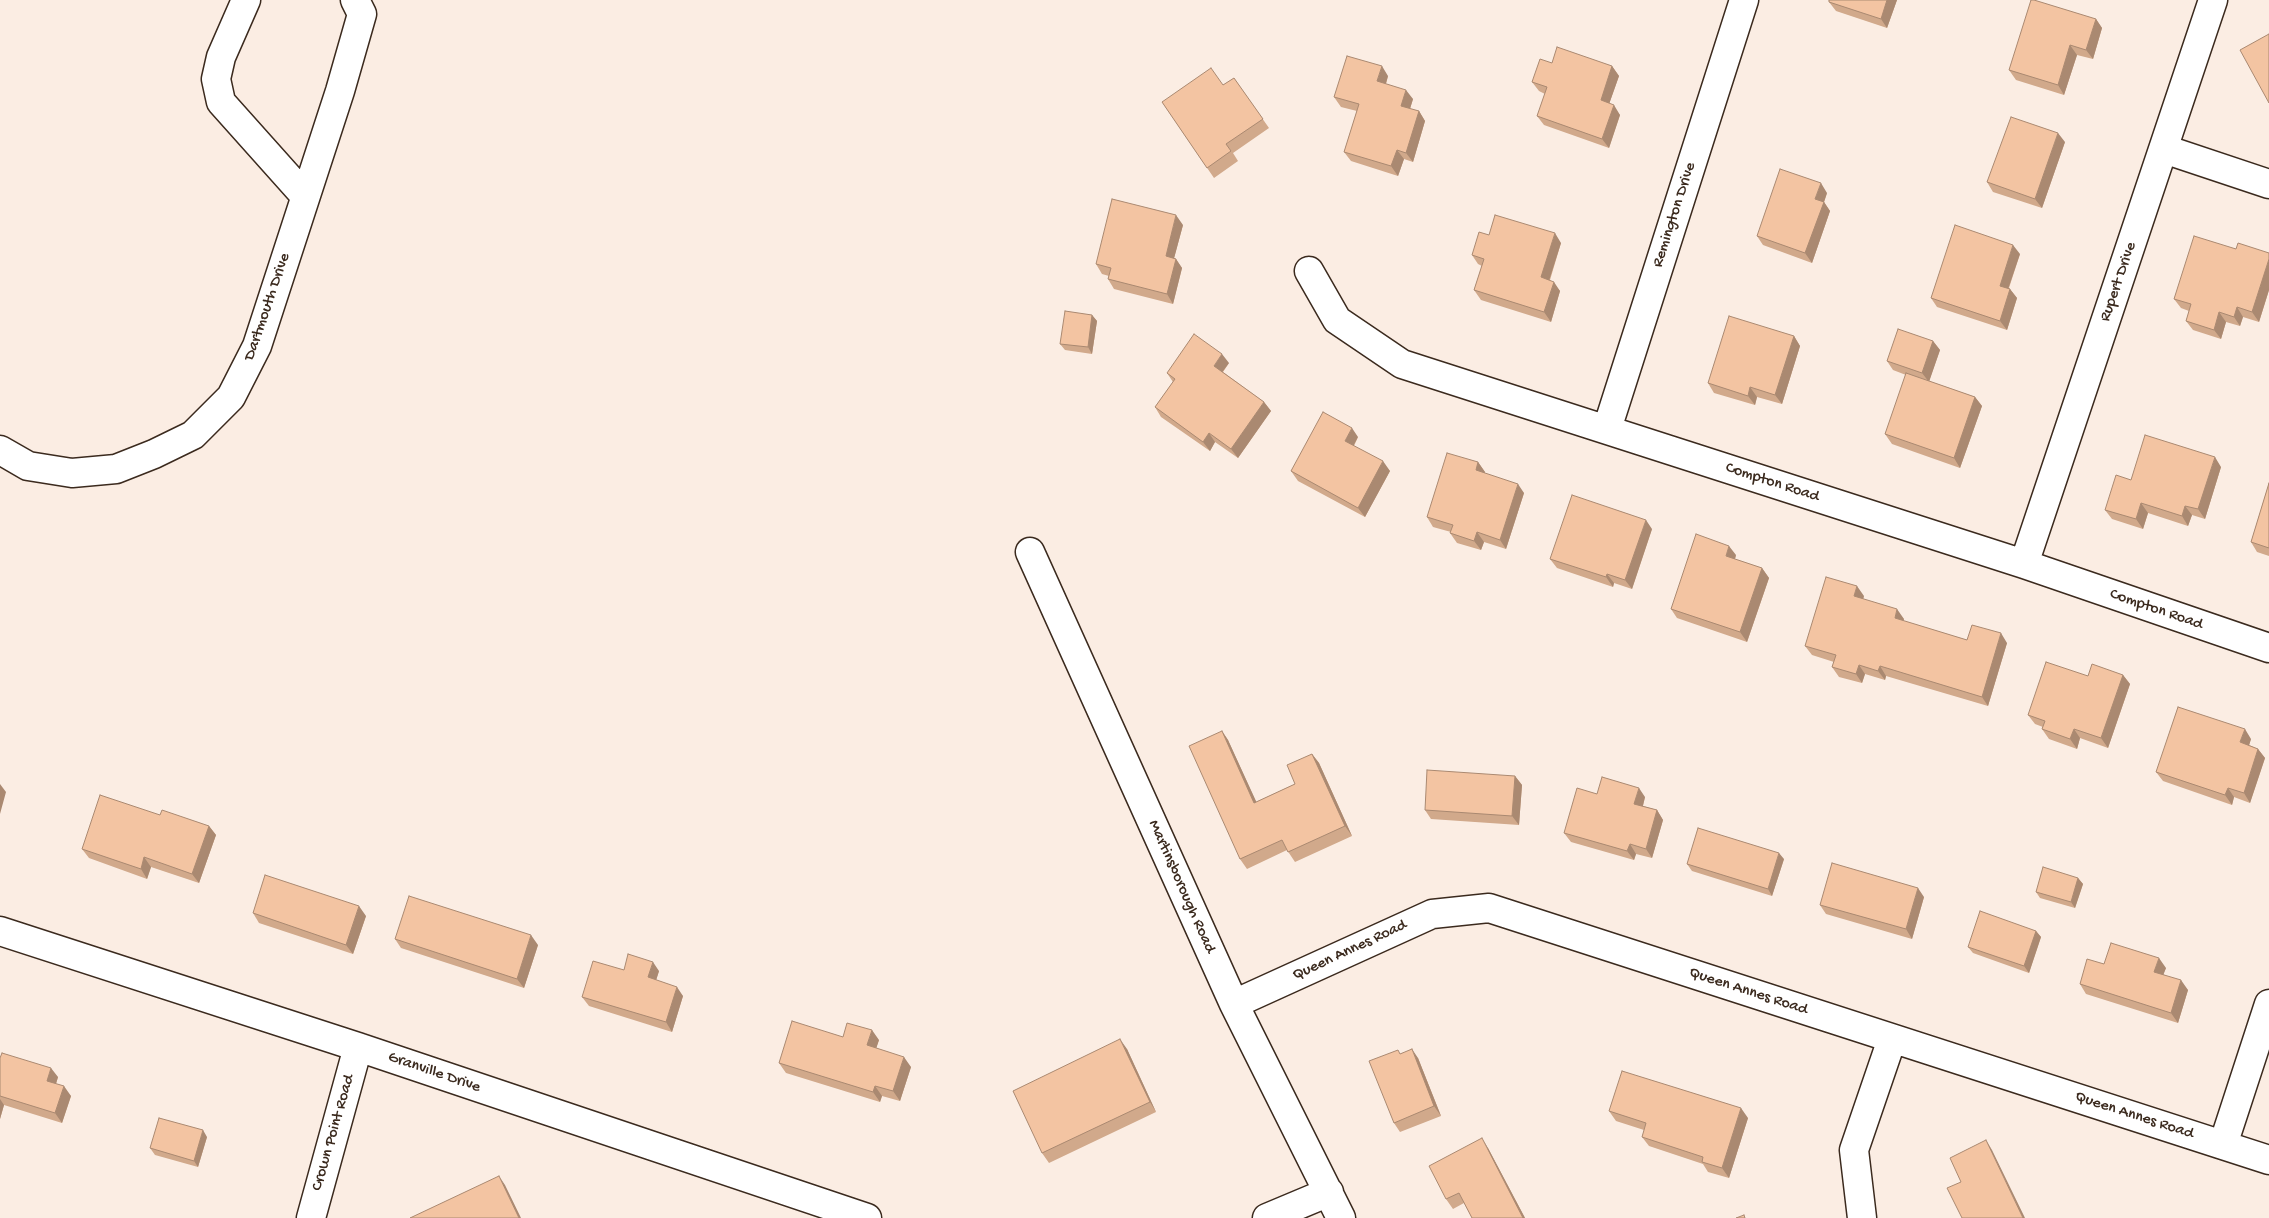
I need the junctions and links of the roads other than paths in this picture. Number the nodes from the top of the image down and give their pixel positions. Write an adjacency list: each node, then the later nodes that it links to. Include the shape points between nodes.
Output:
1 (246, 0): 7 (street, via 221,57 216,79 221,102)
2 (355, 0): 7 (street, Dartmouth Drive, via 362,14)
3 (1744, 0): 9 (street, Remington Drive)
4 (2213, 0): 5 (street, Rupert Drive)
5 (2164, 149): 6 (street); 12 (street, Rupert Drive)
6 (2269, 184)
7 (305, 196): 10 (street, Dartmouth Drive, via 258,346 231,397 193,435 116,469 72,473 28,466)
8 (1308, 270): 9 (street, Compton Road, via 1337,320 1402,364)
9 (1607, 429): 12 (street, Compton Road)
10 (0, 450)
11 (1030, 552): 15 (street, Martinsborough Road)
12 (2024, 564): 13 (street, Compton Road)
13 (2269, 648)
14 (0, 930): 18 (street, Granville Drive)
15 (1234, 1004): 17 (street, Queen Annes Road, via 1432,914 1489,908); 21 (street, Martinsborough Road)
16 (2269, 1004): 19 (street)
17 (1892, 1039): 19 (street, Queen Annes Road); 26 (street, via 1854,1150)
18 (358, 1047): 22 (street, Crown Point Road); 23 (street, Granville Drive)
19 (2223, 1145): 20 (street, Queen Annes Road)
20 (2269, 1160)
21 (1329, 1192): 24 (street); 25 (street, Martinsborough Road)
22 (311, 1218)
23 (867, 1218)
24 (1267, 1218)
25 (1341, 1218)
26 (1862, 1218)

